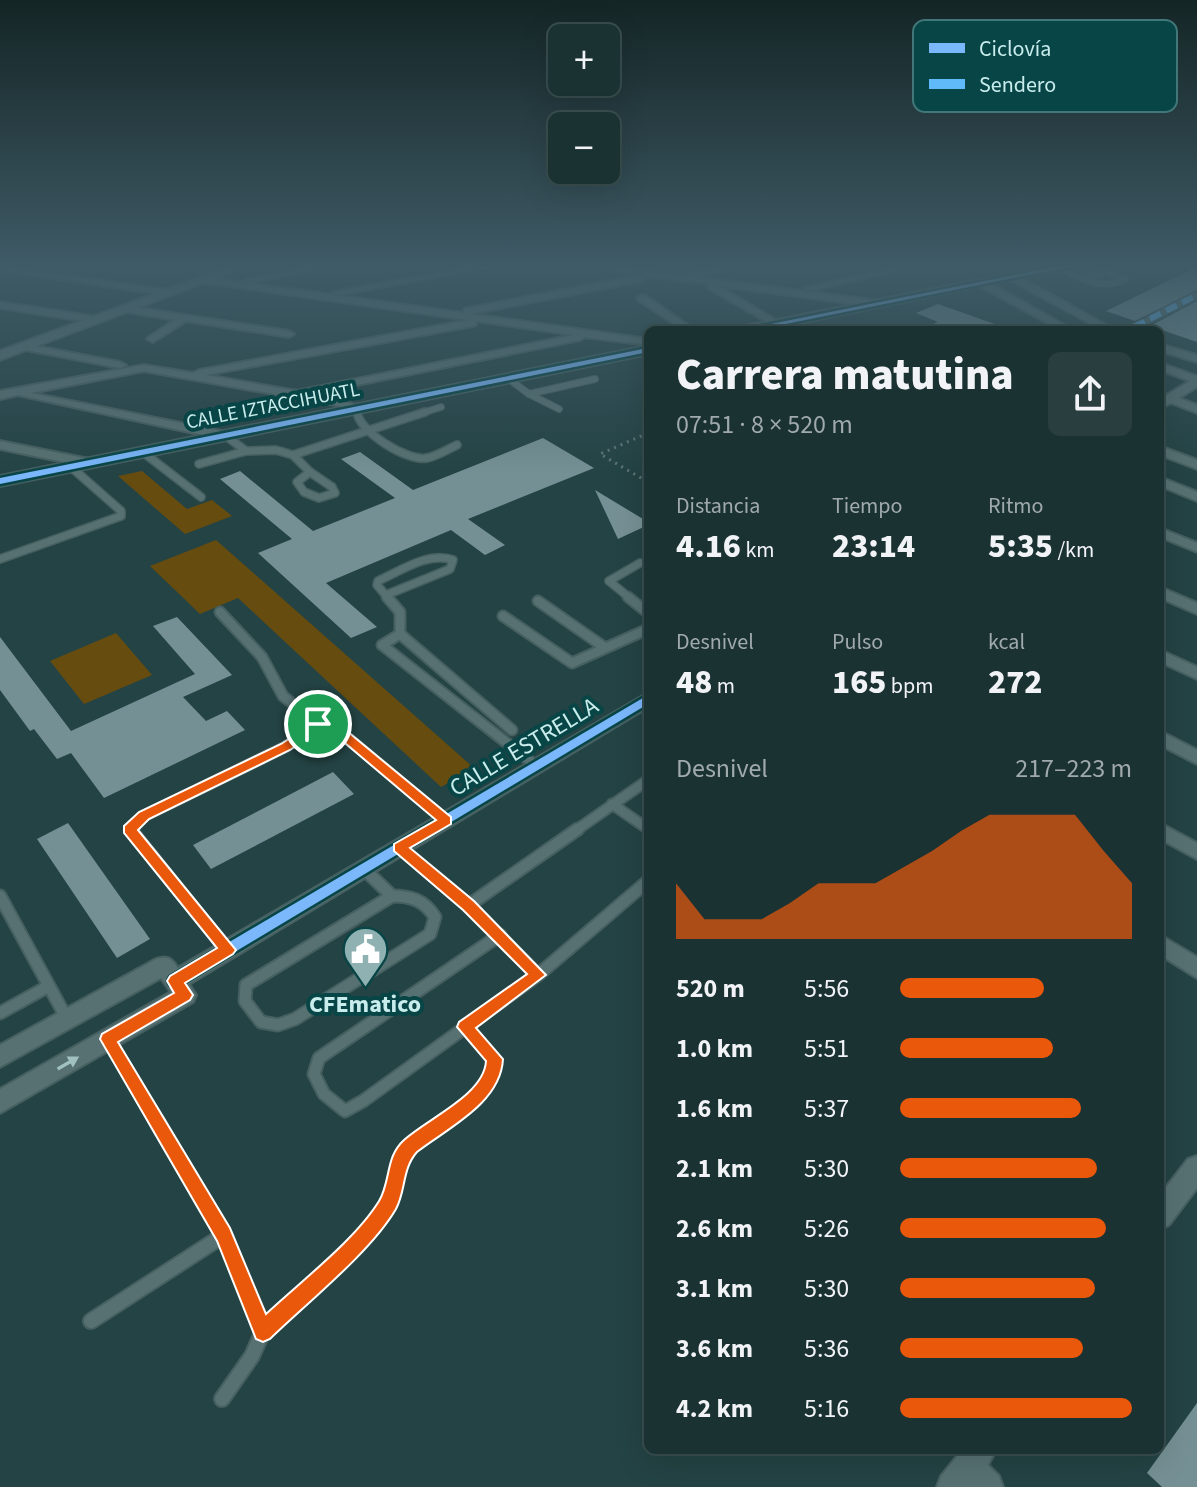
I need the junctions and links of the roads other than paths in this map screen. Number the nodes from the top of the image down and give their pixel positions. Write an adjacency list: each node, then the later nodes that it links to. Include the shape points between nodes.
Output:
1 (56, 335): 8 (street)
2 (158, 335): 6 (street)
3 (402, 335): 15 (street)
4 (587, 335): 20 (street)
5 (603, 335): 7 (street)
6 (153, 339)
7 (644, 341)
8 (25, 347): 11 (street); 13 (street)
9 (1164, 348): 12 (street)
10 (644, 351): 16 (street, CALLE IZTACCIHUATL)
11 (0, 356)
12 (1197, 359)
13 (120, 365)
14 (1164, 368): 18 (street)
15 (188, 375): 19 (street, via 144,368); 20 (street)
16 (509, 379): 21 (lane); 24 (street, CALLE IZTACCIHUATL)
17 (595, 379): 21 (lane)
18 (1197, 381): 22 (street)
19 (7, 394): 28 (street)
20 (293, 394): 24 (street)
21 (529, 394): 25 (lane)
22 (1164, 401): 26 (street)
23 (441, 407): 27 (lane)
24 (357, 409): 27 (lane); 28 (street, CALLE IZTACCIHUATL)
25 (559, 409)
26 (1197, 409)
27 (365, 430): 30 (lane, via 411,458); 34 (lane)
28 (226, 436): 31 (lane); 33 (street, CALLE IZTACCIHUATL)
29 (0, 445): 35 (street)
30 (457, 445)
31 (246, 451): 34 (lane); 36 (lane)
32 (1164, 452): 37 (street)
33 (144, 453): 35 (street, CALLE IZTACCIHUATL); 42 (lane)
34 (293, 455): 39 (lane)
35 (89, 463): 38 (street, CALLE IZTACCIHUATL)
36 (199, 464)
37 (1197, 465)
38 (71, 467): 40 (street, CALLE IZTACCIHUATL); 46 (lane, via 121,516)
39 (310, 472): 39 (lane, via 297,482 306,495 320,499 335,493)
40 (0, 481)
41 (1164, 483): 43 (street)
42 (201, 497)
43 (1197, 497)
44 (1164, 534): 45 (street)
45 (1197, 548)
46 (0, 559)
47 (640, 563): 52 (lane, via 609,581)
48 (1164, 594): 51 (street)
49 (386, 595): 49 (lane, via 377,585 383,578 433,557 453,560 450,569); 56 (lane, via 400,612)
50 (538, 601): 57 (lane)
51 (1197, 609)
52 (644, 610)
53 (220, 612): 61 (lane, via 262,657 283,696)
54 (503, 616): 57 (lane, via 568,662)
55 (644, 631): 57 (lane)
56 (400, 634): 62 (lane); 65 (lane, via 384,641 386,651)
57 (604, 647)
58 (1164, 657): 59 (street)
59 (1197, 674)
60 (644, 701): 65 (street, CALLE ESTRELLA)
61 (318, 724): 68 (lane, via 338,730); 80 (lane, via 285,747 144,816 129,830)
62 (512, 730)
63 (1164, 739): 64 (street)
64 (1197, 758)
65 (535, 765): 68 (street, CALLE ESTRELLA)
66 (644, 783): 67 (lane)
67 (612, 804): 69 (lane); 77 (lane)
68 (446, 820): 71 (street, CALLE ESTRELLA)
69 (644, 826)
70 (1164, 832): 72 (street)
71 (399, 847): 73 (street, CALLE ESTRELLA); 77 (lane)
72 (1197, 852)
73 (364, 869): 76 (lane); 80 (street, CALLE ESTRELLA)
74 (644, 884): 82 (lane)
75 (0, 896): 84 (lane)
76 (392, 896): 76 (lane, via 246,985 245,1001 261,1022 278,1025 295,1019 430,934 435,917 428,904)
77 (469, 905): 78 (lane)
78 (500, 935): 82 (lane); 87 (lane, via 319,1058 312,1079 345,1111)
79 (1164, 947): 81 (street)
80 (228, 950): 83 (street, CALLE ESTRELLA)
81 (1197, 969)
82 (538, 975): 87 (lane)
83 (175, 981): 86 (street, CALLE ESTRELLA); 88 (street, CALLE ESTRELLA)
84 (47, 987): 85 (lane); 86 (lane)
85 (0, 1013)
86 (67, 1019): 89 (street, CALLE ESTRELLA)
87 (465, 1027): 95 (lane, via 494,1059 494,1072 481,1093 410,1146 400,1159 389,1203 369,1230)
88 (108, 1039): 90 (street, CALLE ESTRELLA, one-way to 88); 93 (lane)
89 (0, 1057)
90 (0, 1102)
91 (1197, 1168): 92 (street)
92 (1164, 1211)
93 (224, 1235): 94 (lane); 95 (lane)
94 (91, 1321)
95 (263, 1331): 96 (lane)
96 (222, 1399)

